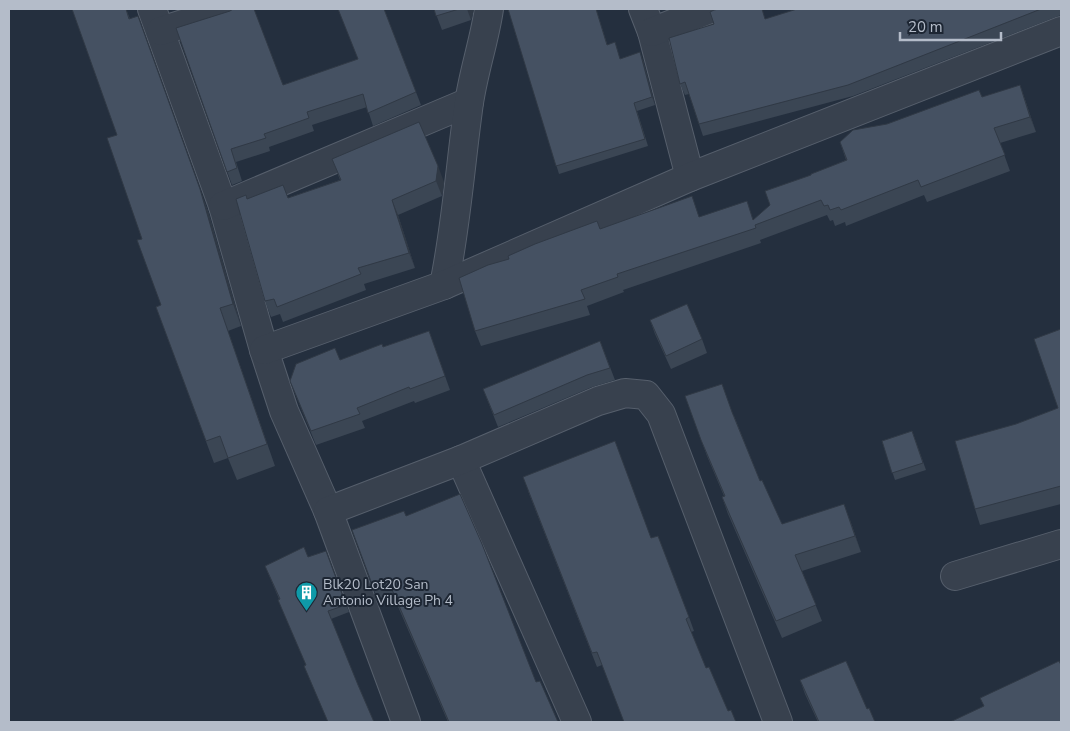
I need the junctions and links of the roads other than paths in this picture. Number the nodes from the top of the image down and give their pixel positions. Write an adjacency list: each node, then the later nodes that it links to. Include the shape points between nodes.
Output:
1 (230, 9): 4 (street)
2 (489, 9): 7 (street)
3 (710, 9): 5 (street)
4 (156, 20): 9 (street)
5 (648, 20): 8 (street)
6 (1061, 31): 8 (street)
7 (470, 102): 9 (street); 10 (street)
8 (690, 177): 10 (street)
9 (224, 206): 11 (street)
10 (444, 285): 11 (street)
11 (264, 350): 13 (street, via 284,411)
12 (460, 460): 13 (street); 17 (street); 18 (street, via 598,401 624,393 646,395 661,414)
13 (328, 511): 16 (street)
14 (1061, 544): 15 (street)
15 (955, 576)
16 (406, 722)
17 (577, 722)
18 (778, 722)

